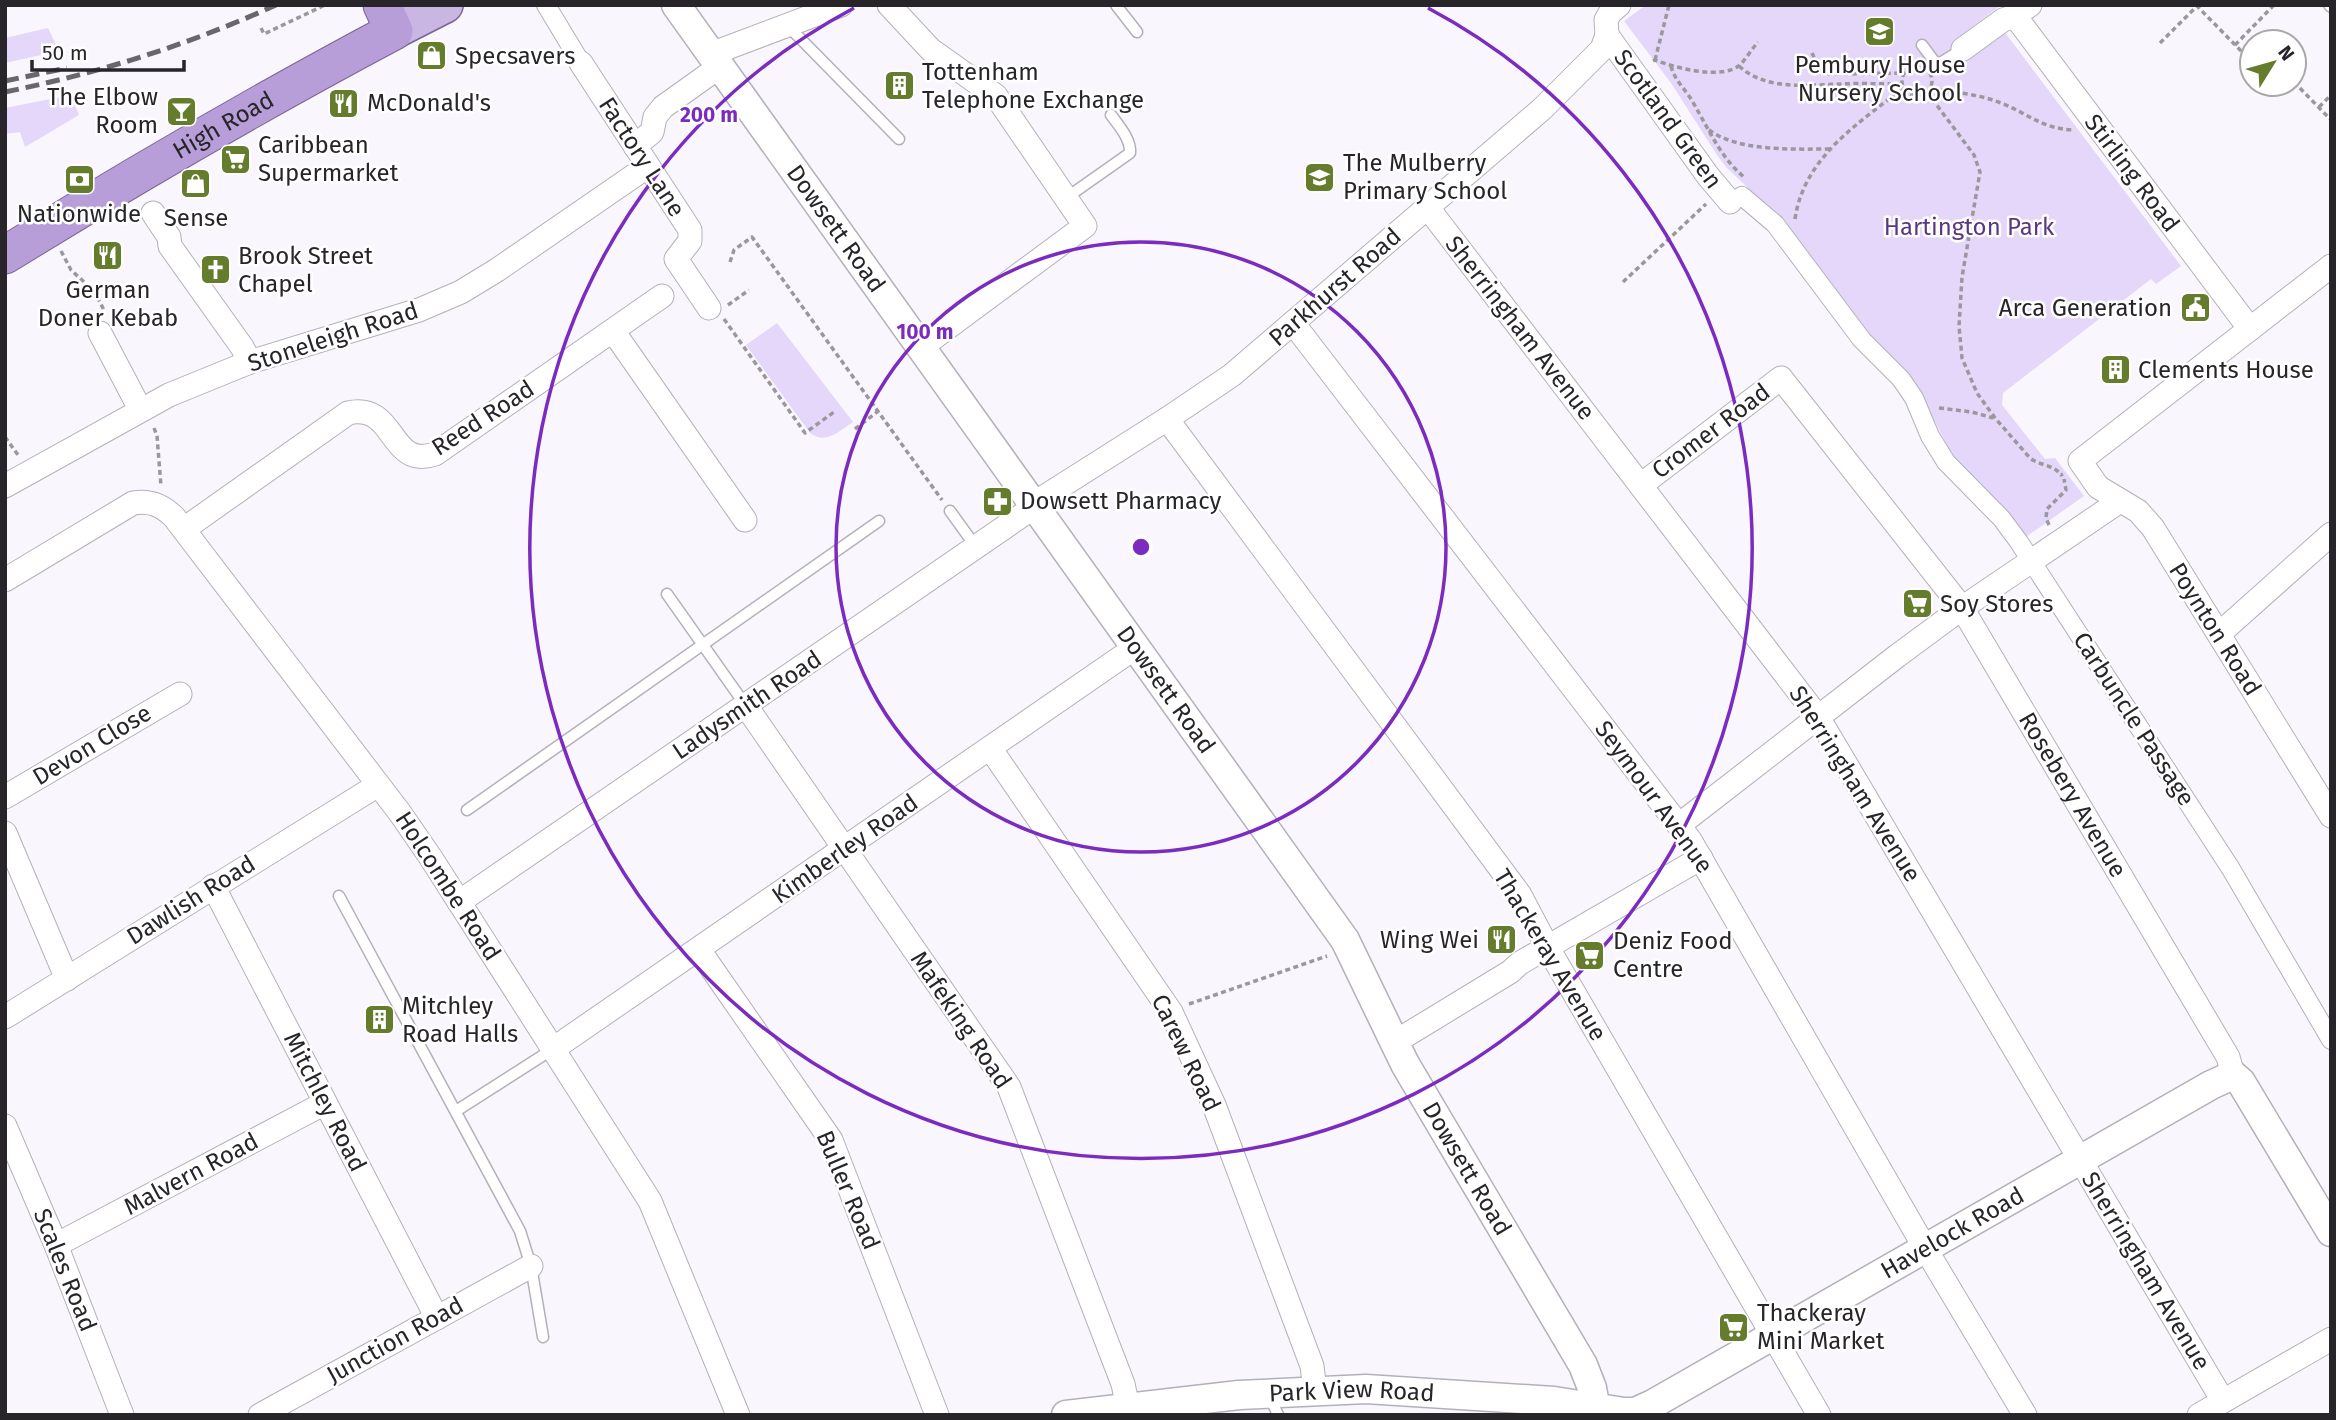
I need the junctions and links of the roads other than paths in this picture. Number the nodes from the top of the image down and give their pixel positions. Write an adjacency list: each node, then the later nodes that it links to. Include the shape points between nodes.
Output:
1 (445, 5): 9 (main road, High Road)
2 (546, 5): 16 (street, Factory Lane)
3 (676, 5): 15 (street, Dowsett Road)
4 (841, 5): 10 (street)
5 (889, 5): 22 (street, via 931,50 996,96)
6 (1116, 5): 11 (lane)
7 (1619, 5): 12 (street, Parkhurst Road, via 1606,20)
8 (2023, 11): 14 (street); 30 (street, Stirling Road, via 2094,123)
9 (388, 18): 25 (highway, High Road, via 233,120)
10 (788, 25): 15 (street); 18 (lane)
11 (1138, 32)
12 (1607, 35): 21 (street, Scotland Green); 23 (street, Parkhurst Road, via 1602,49 1542,109)
13 (1922, 45): 14 (lane, via 1937,65)
14 (1963, 49)
15 (715, 61): 19 (street, via 663,107 654,117 652,132); 33 (street, Dowsett Road)
16 (581, 63): 19 (street, Factory Lane)
17 (1111, 115): 22 (lane, via 1127,138 1130,153)
18 (899, 138)
19 (635, 146): 20 (street, Factory Lane)
20 (648, 166): 28 (street, Factory Lane, via 690,230 690,241 676,259); 34 (street, Stoneleigh Road, via 454,295)
21 (1725, 196): 48 (street, Carbuncle Passage, via 1742,196 1775,224 1862,340 1901,379 1946,462 2002,519)
22 (1066, 198): 33 (street, via 1085,226)
23 (1428, 208): 29 (street, Parkhurst Road); 38 (street, Sherringham Avenue)
24 (153, 213): 34 (street, via 170,246)
25 (5, 255)
26 (2331, 266): 30 (street)
27 (662, 296): 31 (street, Reed Road)
28 (709, 308)
29 (1293, 323): 37 (street, Parkhurst Road, via 1218,386); 63 (street, Seymour Avenue)
30 (2250, 329): 40 (street, Poynton Road, via 2070,468)
31 (613, 331): 43 (street); 45 (street, Reed Road, via 435,454 411,455 374,414 348,413)
32 (100, 333): 36 (street)
33 (920, 348): 41 (street, Dowsett Road)
34 (250, 362): 36 (street, Stoneleigh Road)
35 (1781, 377): 38 (street, Cromer Road); 51 (street, Rosebery Avenue)
36 (140, 409): 39 (street, Stoneleigh Road)
37 (1167, 419): 41 (street, Parkhurst Road); 70 (street, Thackeray Avenue, via 1512,883)
38 (1641, 485): 57 (street, Sherringham Avenue)
39 (5, 486)
40 (2120, 501): 48 (street); 52 (street, Poynton Road, via 2146,518)
41 (1033, 505): 47 (street, Ladysmith Road); 54 (street, Dowsett Road)
42 (950, 512): 47 (lane)
43 (745, 520)
44 (879, 521): 53 (lane)
45 (184, 529): 49 (street, Holcombe Road, via 160,500 133,503); 59 (street, Holcombe Road)
46 (2331, 534): 52 (street)
47 (976, 547): 56 (street, Ladysmith Road)
48 (2031, 561): 51 (street); 74 (street, Carbuncle Passage, via 2231,869)
49 (5, 580)
50 (667, 594): 53 (lane)
51 (1962, 608): 57 (street); 77 (street, Rosebery Avenue, via 2228,1057)
52 (2219, 634): 62 (street, Poynton Road)
53 (701, 644): 56 (lane); 61 (lane)
54 (1136, 647): 58 (street, Kimberley Road); 75 (street, Dowsett Road, via 1350,947)
55 (180, 694): 60 (street, Devon Close)
56 (746, 706): 65 (street, Mafeking Road); 69 (street, Ladysmith Road)
57 (1818, 717): 63 (street); 81 (street, Sherringham Avenue)
58 (990, 748): 65 (street, Kimberley Road); 90 (street, Carew Road, via 1171,1012 1214,1105 1312,1366)
59 (378, 785): 67 (street, Dawlish Road); 69 (street, Holcombe Road)
60 (5, 797)
61 (467, 810)
62 (2331, 816)
63 (1679, 825): 66 (street, Seymour Avenue)
64 (5, 833): 72 (street)
65 (845, 849): 71 (street, Kimberley Road); 93 (street, Mafeking Road, via 1009,1087)
66 (1701, 858): 70 (street); 84 (street, Seymour Avenue)
67 (213, 886): 72 (street, Dawlish Road); 78 (street, Mitchley Road)
68 (339, 896): 79 (lane)
69 (459, 902): 76 (street, Holcombe Road)
70 (1548, 948): 75 (street); 87 (street, Thackeray Avenue)
71 (699, 950): 76 (street, Kimberley Road); 98 (street, Buller Road, via 831,1140)
72 (67, 979): 73 (street, Dawlish Road)
73 (5, 1017)
74 (2331, 1040)
75 (1395, 1042): 94 (street, Dowsett Road)
76 (553, 1049): 79 (lane); 97 (street, Holcombe Road, via 650,1201)
77 (2233, 1075): 81 (street, Havelock Road); 82 (street, Rosebery Avenue)
78 (325, 1103): 83 (street, Malvern Road); 86 (street, Mitchley Road)
79 (456, 1111): 85 (lane, via 520,1231)
80 (5, 1126): 83 (street, Scales Road)
81 (2079, 1159): 84 (street, Havelock Road); 91 (street, Sherringham Avenue)
82 (2331, 1232)
83 (56, 1245): 95 (street, Scales Road)
84 (1925, 1248): 87 (street, Havelock Road); 101 (street, Seymour Avenue)
85 (531, 1266): 86 (street, Junction Road); 88 (lane)
86 (437, 1318): 96 (street, Junction Road)
87 (1772, 1336): 94 (street, Havelock Road, via 1644,1409); 100 (street, Thackeray Avenue)
88 (542, 1337)
89 (2331, 1339): 91 (street)
90 (1315, 1391): 92 (street, Park View Road); 94 (street, Park View Road, via 1554,1401)
91 (2224, 1401): 102 (street)
92 (1273, 1404): 93 (street, Park View Road, via 1226,1400)
93 (1128, 1407): 99 (street, Park View Road)
94 (1607, 1412)
95 (122, 1415)
96 (260, 1415)
97 (738, 1415)
98 (937, 1415)
99 (1066, 1415)
100 (1819, 1415)
101 (2025, 1415)
102 (2199, 1415)

